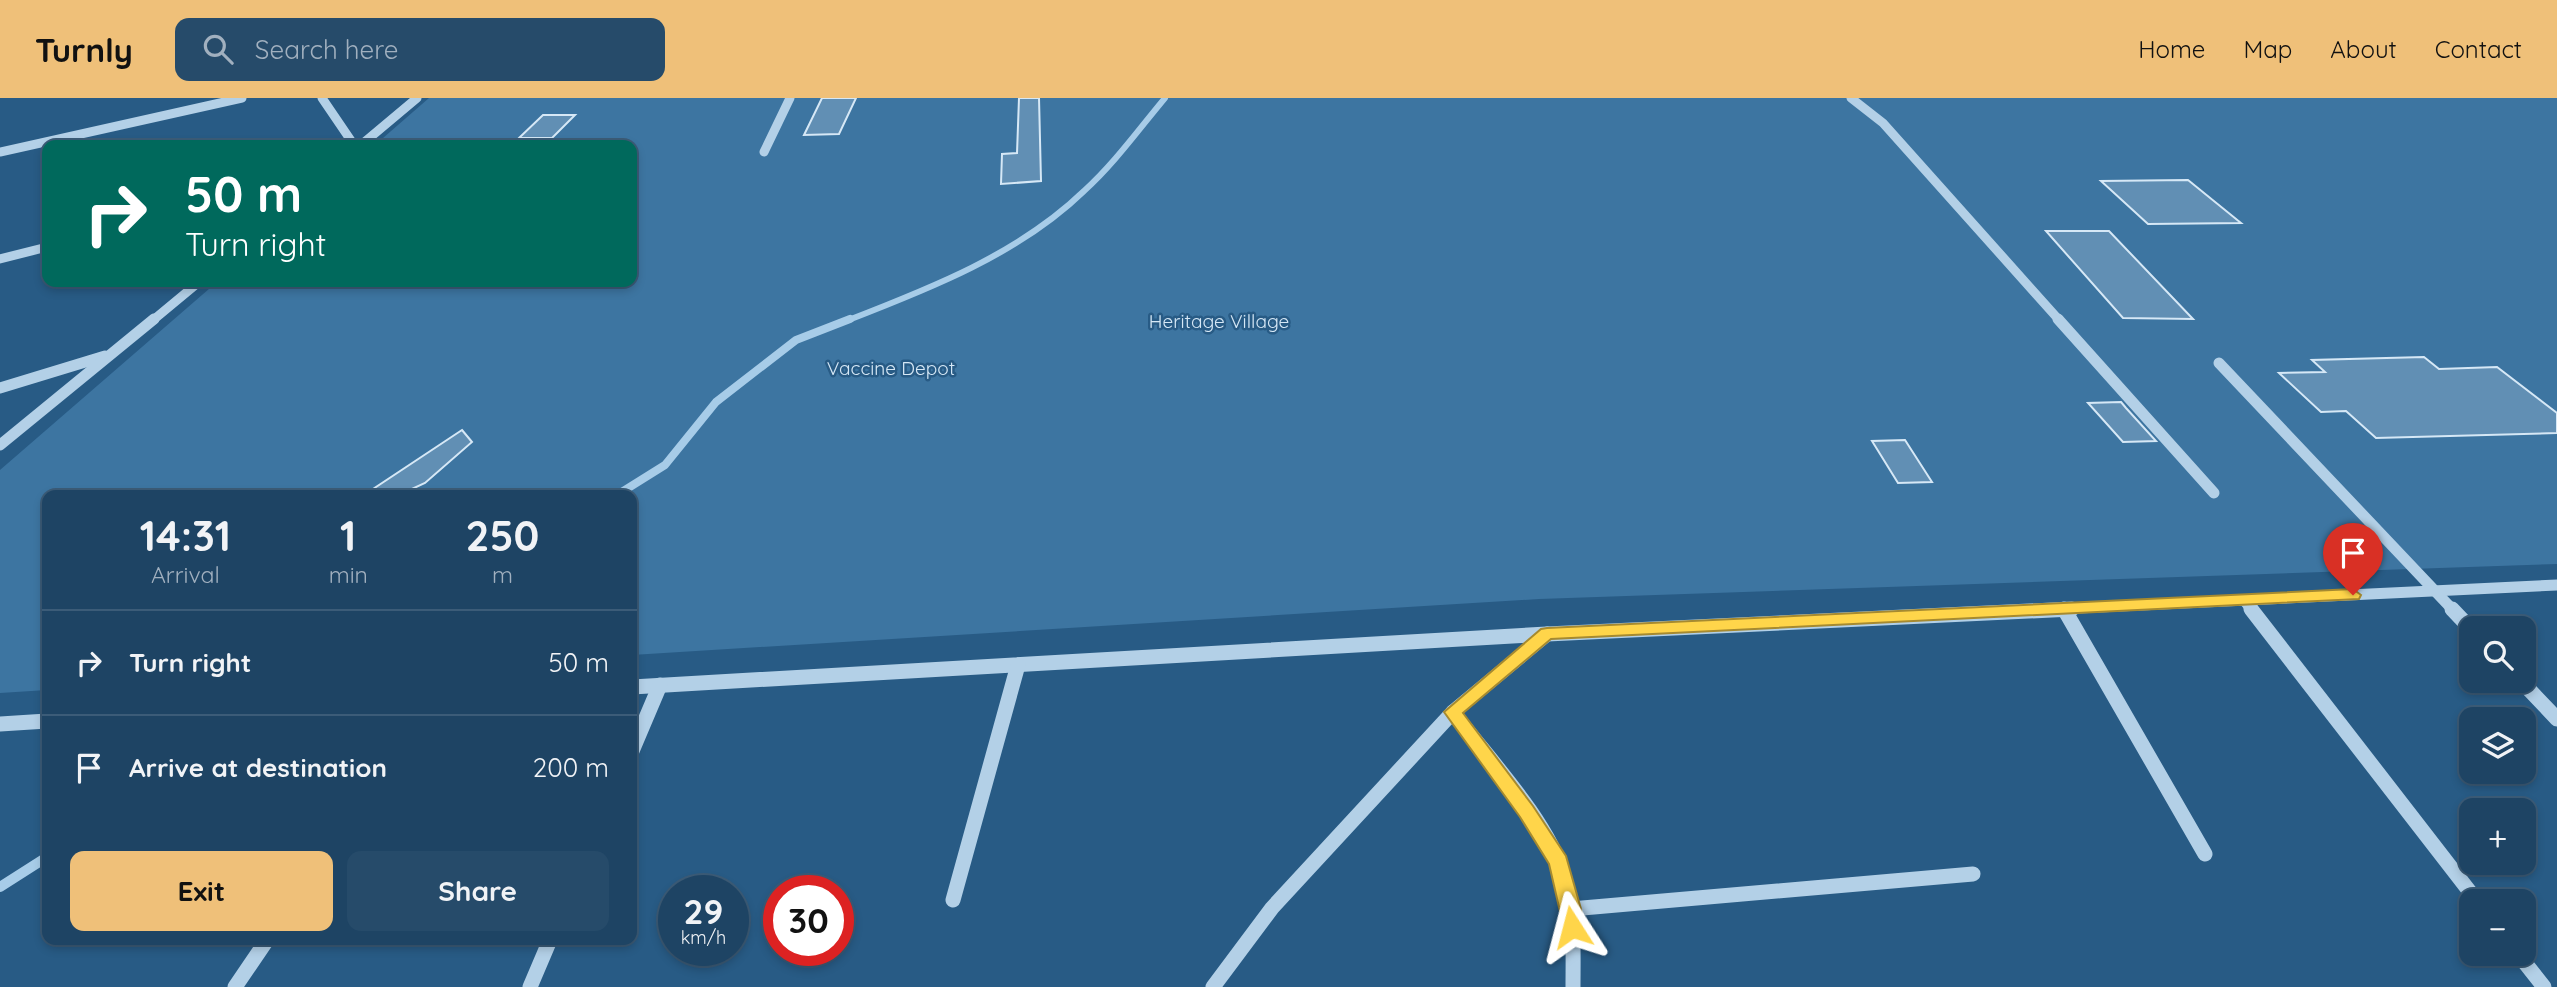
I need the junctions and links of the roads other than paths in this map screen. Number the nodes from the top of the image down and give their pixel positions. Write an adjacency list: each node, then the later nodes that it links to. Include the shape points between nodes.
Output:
1 (242, 98): 6 (street)
2 (322, 98): 7 (street)
3 (417, 98): 8 (street)
4 (790, 98): 11 (street)
5 (1852, 98): 19 (street, via 1891,133)
6 (54, 140)
7 (351, 140)
8 (368, 140)
9 (42, 143): 10 (street)
10 (0, 152)
11 (764, 152)
12 (42, 248): 13 (street)
13 (0, 258)
14 (193, 287): 15 (street)
15 (112, 354): 17 (street); 18 (street)
16 (2218, 363): 21 (street)
17 (0, 388)
18 (0, 445)
19 (2214, 493)
20 (2557, 585): 21 (street)
21 (2435, 591): 22 (street); 24 (street)
22 (2244, 600): 23 (street); 37 (street)
23 (2064, 609): 25 (street); 35 (street)
24 (2459, 616)
25 (1547, 634): 26 (street); 30 (street)
26 (1018, 664): 27 (street); 38 (street)
27 (660, 685): 28 (street); 34 (street)
28 (637, 687)
29 (2532, 693): 31 (street)
30 (1453, 712): 39 (street, via 1527,811 1558,862); 45 (street, via 1272,908)
31 (2557, 719)
32 (42, 721): 33 (street)
33 (0, 724)
34 (637, 739)
35 (2205, 854)
36 (1973, 874): 39 (street)
37 (2468, 889)
38 (953, 900)
39 (1571, 909): 46 (street)
40 (264, 945): 43 (street)
41 (548, 945): 44 (street)
42 (2527, 966): 47 (street)
43 (235, 987)
44 (530, 987)
45 (1213, 987)
46 (1573, 987)
47 (2544, 987)

